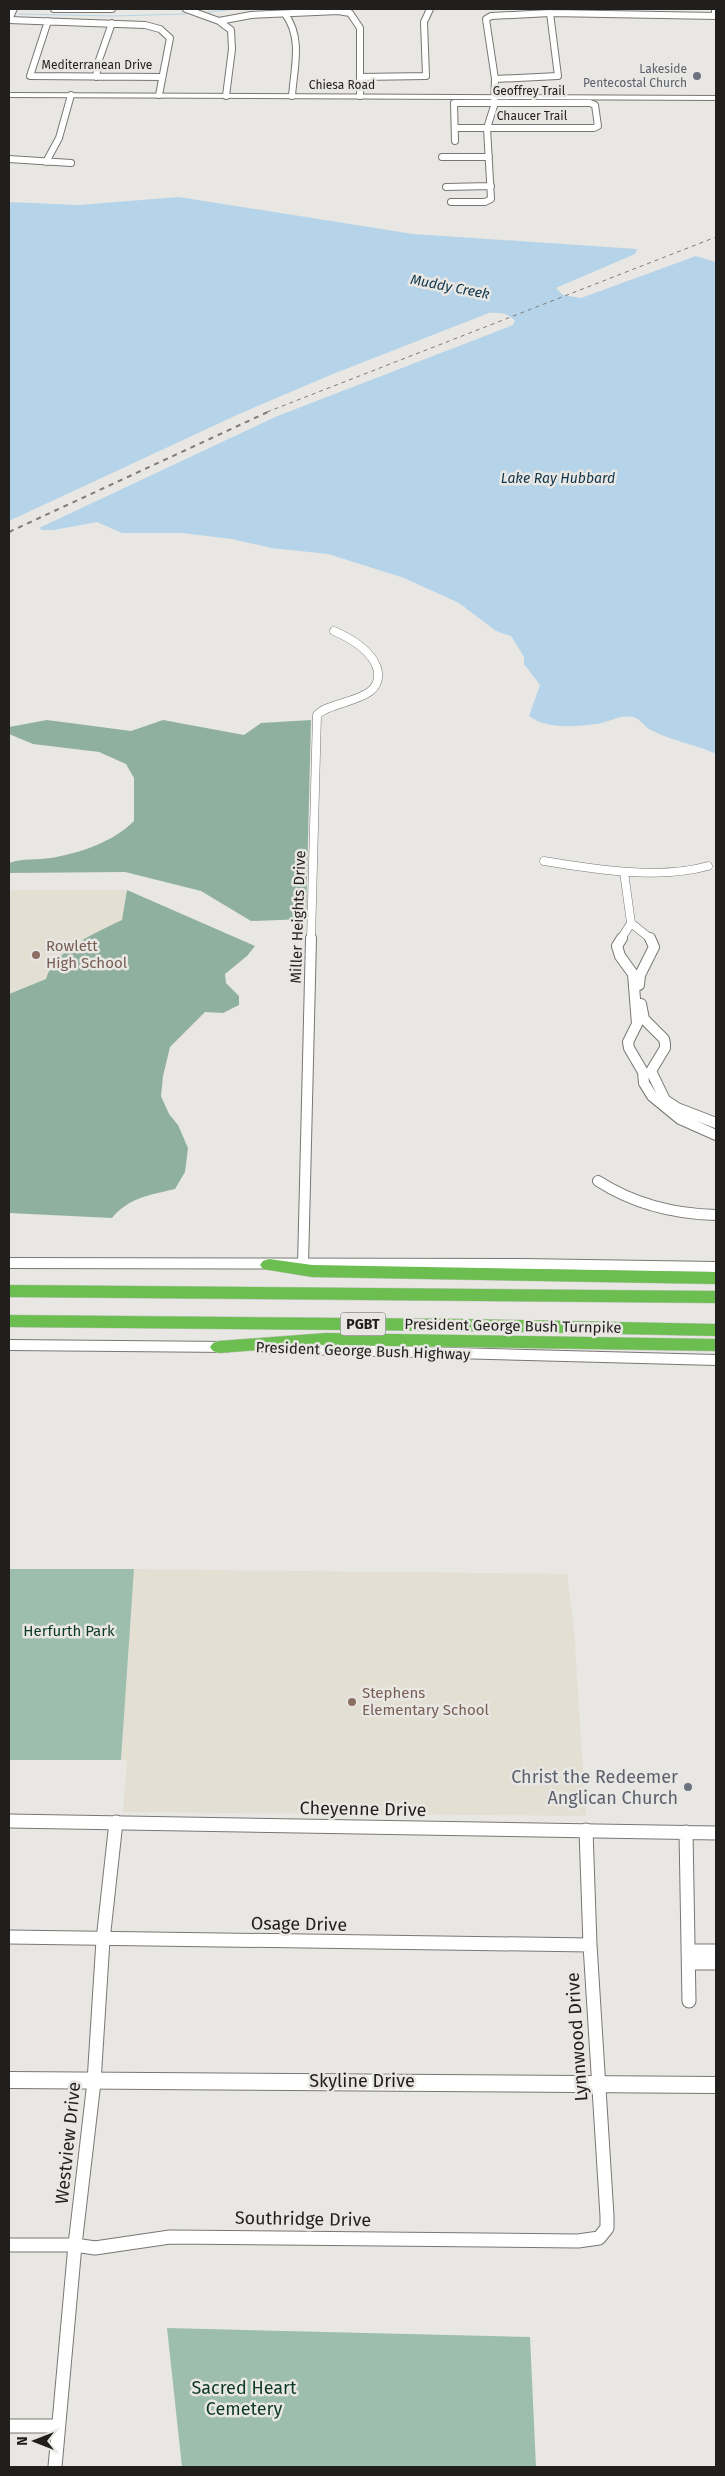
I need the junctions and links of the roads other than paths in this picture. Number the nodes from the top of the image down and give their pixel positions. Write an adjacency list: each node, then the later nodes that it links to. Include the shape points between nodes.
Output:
1 (13, 9): 10 (main road)
2 (54, 9): 3 (street)
3 (112, 9)
4 (186, 9): 12 (street)
5 (430, 9): 16 (street, via 424,22 426,76)
6 (716, 9): 9 (main road)
7 (550, 13): 9 (street); 17 (street, via 491,16 486,19); 17 (street, via 558,76)
8 (285, 14): 12 (street); 16 (street, via 342,11 353,16 361,35); 23 (street, via 296,34)
9 (716, 14)
10 (9, 19): 11 (street)
11 (48, 21): 13 (street); 15 (street, Mediterranean Drive, via 30,74 33,77)
12 (219, 21): 22 (street, via 228,27 232,35)
13 (112, 23): 14 (street, via 150,25 168,34 170,38); 15 (street)
14 (162, 76): 15 (street, Mediterranean Drive); 21 (street)
15 (96, 77)
16 (360, 77): 24 (street)
17 (495, 79): 27 (street)
18 (716, 93): 25 (main road, Chiesa Road)
19 (9, 95): 20 (main road, Chiesa Road)
20 (71, 96): 21 (main road, Chiesa Road); 35 (street, via 59,138)
21 (159, 96): 22 (main road, Chiesa Road)
22 (226, 96): 23 (main road, Chiesa Road)
23 (292, 96): 24 (main road, Chiesa Road)
24 (360, 96): 27 (main road, Chiesa Road)
25 (676, 96): 26 (main road, Chiesa Road); 27 (main road, Chiesa Road)
26 (716, 98)
27 (494, 100): 28 (street, Geoffrey Trail, via 590,103 595,105); 29 (street, Geoffrey Trail, via 454,102); 30 (street)
28 (596, 115): 30 (street, Chaucer Trail, via 598,126 594,128)
29 (455, 128): 30 (street, Chaucer Trail); 31 (street)
30 (487, 128): 33 (street)
31 (455, 140)
32 (442, 157): 33 (street)
33 (489, 157): 37 (street)
34 (9, 159): 35 (street)
35 (46, 162): 36 (street)
36 (71, 163)
37 (491, 186): 38 (street); 39 (street, via 491,199 488,201)
38 (446, 187)
39 (451, 202)
40 (334, 630): 53 (street, Miller Heights Drive, via 350,637 368,653 379,672 377,685 366,695 330,706 318,715)
41 (544, 861): 43 (street)
42 (708, 866): 43 (street, via 692,870)
43 (624, 872): 44 (street)
44 (631, 924): 45 (street, via 617,946 633,974); 45 (street, via 643,931 654,946 654,954 638,976)
45 (638, 1000): 46 (street, via 637,1024 628,1048 643,1072 644,1083 652,1096); 46 (street, via 644,1019 666,1044 651,1071)
46 (669, 1106): 47 (street); 48 (street, via 680,1119)
47 (716, 1122)
48 (716, 1135)
49 (598, 1181): 50 (street, via 638,1202 700,1215)
50 (716, 1215)
51 (9, 1263): 52 (main road)
52 (270, 1265): 53 (main road); 55 (highway, via 312,1271)
53 (303, 1265): 54 (main road)
54 (716, 1267)
55 (716, 1278)
56 (9, 1291): 57 (highway, President George Bush Turnpike / PGBT)
57 (716, 1297)
58 (9, 1321): 59 (highway, President George Bush Turnpike / PGBT)
59 (716, 1330)
60 (9, 1345): 62 (main road, President George Bush Highway)
61 (716, 1345): 62 (highway, via 326,1339)
62 (219, 1347): 63 (main road, President George Bush Highway)
63 (716, 1360)
64 (9, 1821): 65 (street, Cheyenne Drive)
65 (116, 1822): 66 (street, Cheyenne Drive); 70 (street, Westview Drive)
66 (586, 1830): 67 (street, Cheyenne Drive); 71 (street, Lynnwood Drive)
67 (686, 1832): 68 (street, Cheyenne Drive); 73 (street)
68 (716, 1833)
69 (9, 1937): 70 (street, Osage Drive)
70 (103, 1940): 71 (street, Osage Drive); 77 (street, Westview Drive)
71 (590, 1945): 78 (street, Lynnwood Drive)
72 (716, 1951): 73 (street)
73 (688, 1957): 74 (street); 75 (street)
74 (716, 1963)
75 (689, 2001)
76 (9, 2080): 77 (main road, Skyline Drive)
77 (94, 2082): 78 (main road, Skyline Drive); 82 (street, Westview Drive)
78 (599, 2083): 79 (main road, Skyline Drive); 80 (street, Lynnwood Drive, via 607,2216 607,2228)
79 (716, 2085)
80 (599, 2238): 82 (street, Southridge Drive, via 578,2241 170,2237 95,2248)
81 (9, 2244): 82 (street, Southridge Drive)
82 (75, 2245): 84 (street, Westview Drive)
83 (9, 2426): 84 (street)
84 (58, 2426): 85 (street, Westview Drive)
85 (54, 2467)

